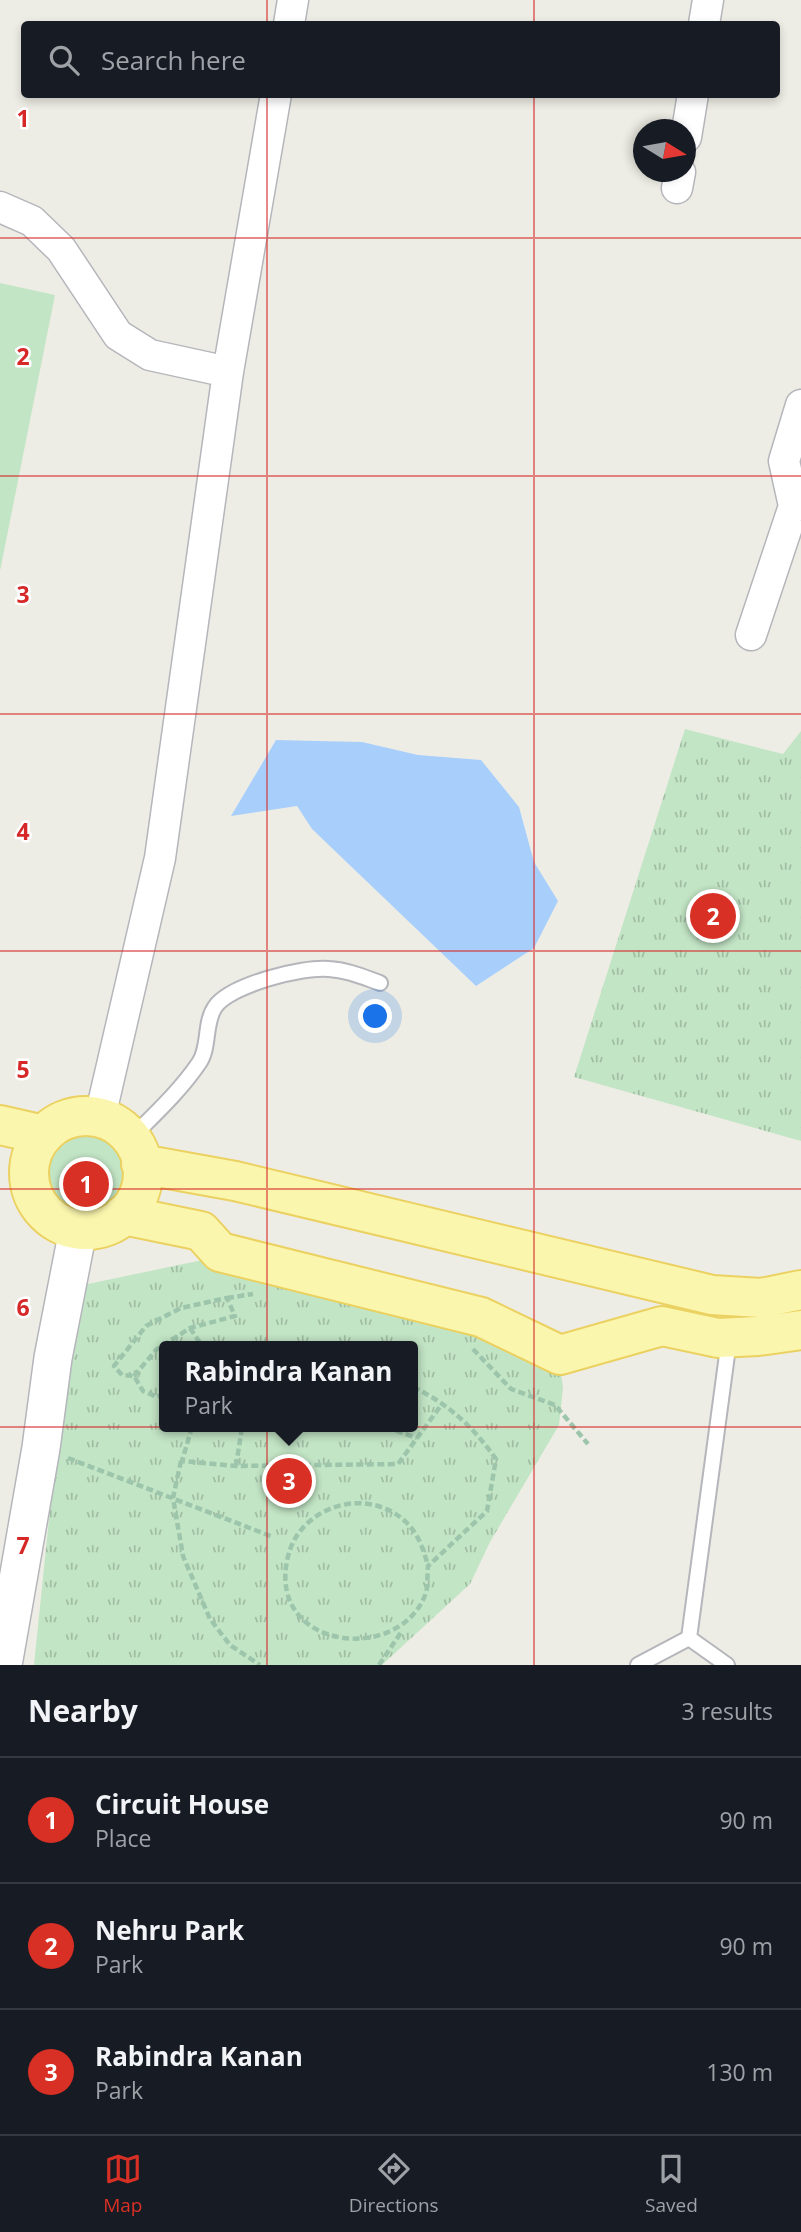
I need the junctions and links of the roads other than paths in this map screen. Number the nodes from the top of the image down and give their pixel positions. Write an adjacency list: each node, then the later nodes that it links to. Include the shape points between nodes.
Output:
1 (293, 0): 3 (street)
2 (708, 0): 4 (street)
3 (290, 21)
4 (704, 21)
5 (275, 98): 9 (street)
6 (691, 98): 7 (street)
7 (688, 119)
8 (0, 207): 9 (street, via 32,221 61,249 118,335 150,355)
9 (228, 372): 16 (street)
10 (801, 405): 11 (street, via 784,461)
11 (797, 506): 12 (street)
12 (751, 635)
13 (380, 983): 16 (lane, via 354,973 307,968 236,990 216,1004 201,1059 168,1100)
14 (0, 1125): 15 (main road)
15 (44, 1135): 16 (main road, via 64,1120 82,1116); 17 (main road, via 30,1161 29,1180)
16 (124, 1140): 18 (main road, via 143,1174 139,1193); 20 (main road, via 235,1181 712,1295 761,1298)
17 (15, 1184): 19 (main road, via 34,1198 44,1213)
18 (123, 1215): 19 (main road, via 97,1229); 22 (main road, via 201,1231 220,1252 481,1317 560,1355 662,1326)
19 (78, 1230): 24 (street)
20 (801, 1290)
21 (794, 1336): 22 (main road)
22 (729, 1338): 23 (lane)
23 (689, 1638): 25 (lane); 26 (lane)
24 (3, 1665)
25 (638, 1665)
26 (727, 1665)

